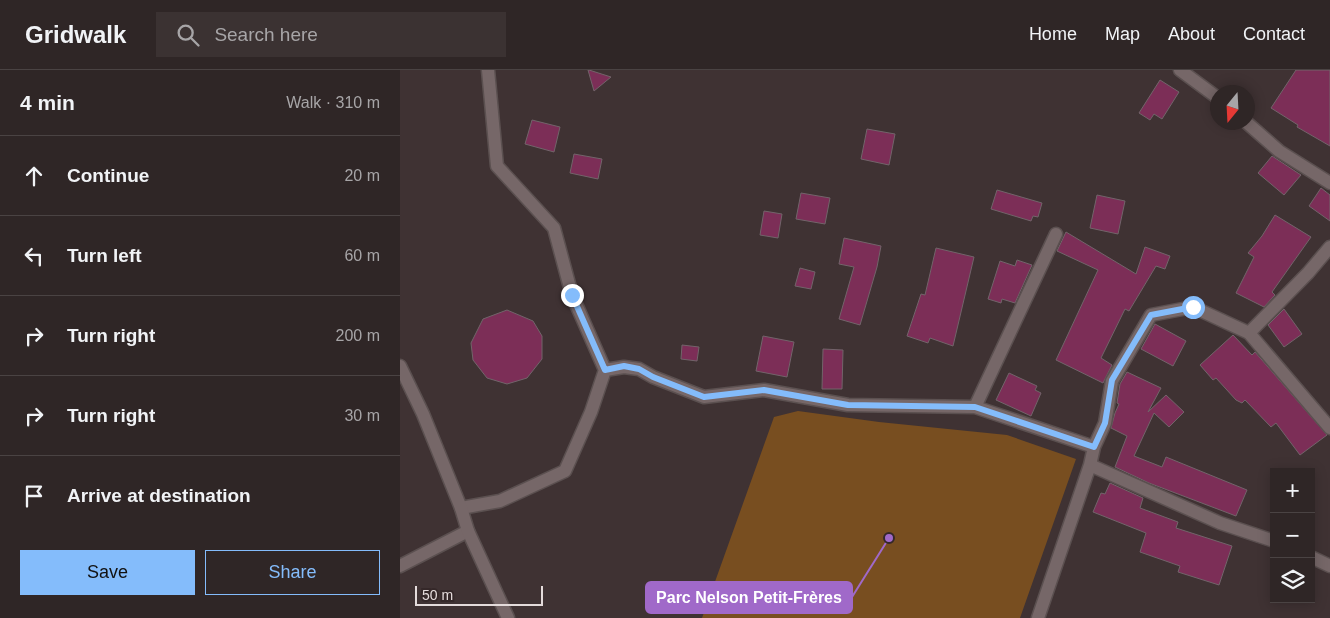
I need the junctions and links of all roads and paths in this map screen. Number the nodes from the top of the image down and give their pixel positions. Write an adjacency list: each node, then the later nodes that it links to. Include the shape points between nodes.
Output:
1 (488, 70): 10 (street, via 497,166 554,228 572,295)
2 (1180, 70): 3 (street)
3 (1210, 92)
4 (1255, 130): 5 (street, via 1279,150)
5 (1330, 183)
6 (1056, 234): 11 (street)
7 (1330, 247): 8 (street)
8 (1249, 333): 12 (street); 13 (street, via 1193,307 1151,315 1112,380 1105,423)
9 (400, 366): 15 (street)
10 (605, 370): 11 (street, via 624,366 639,369 704,397 764,390 848,405); 15 (street, via 591,412 565,470 500,501)
11 (975, 407): 13 (street)
12 (1330, 428)
13 (1094, 447): 14 (street)
14 (1090, 465): 17 (street, via 1220,523); 22 (street)
15 (461, 508): 16 (street)
16 (468, 531): 19 (street); 21 (street)
17 (1270, 540)
18 (1313, 558): 20 (street)
19 (400, 566)
20 (1330, 566)
21 (508, 618)
22 (1038, 618)

